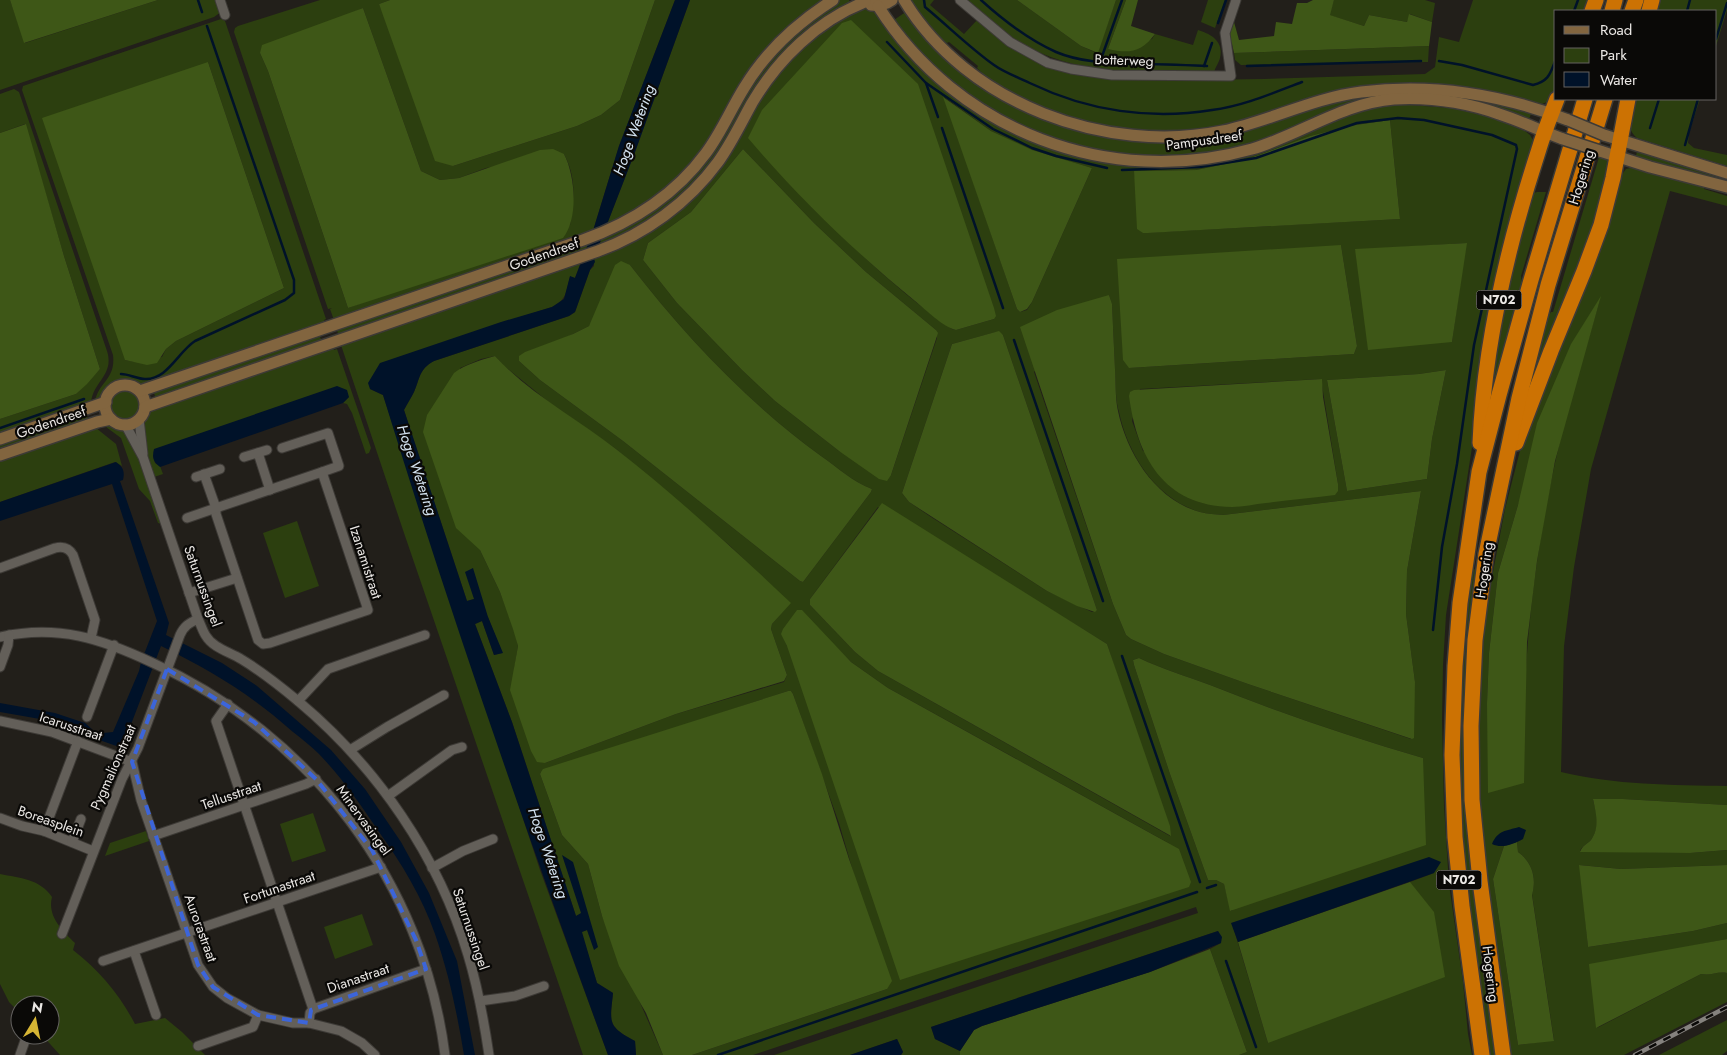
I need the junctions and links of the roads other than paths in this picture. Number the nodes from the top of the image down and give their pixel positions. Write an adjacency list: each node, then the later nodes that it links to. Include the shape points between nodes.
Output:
1 (220, 0): 9 (street)
2 (833, 0): 20 (main road, Godendreef, via 803,21 772,50 748,81 717,137 694,168 636,216 583,240)
3 (892, 0): 8 (main road)
4 (904, 0): 14 (main road, Pampusdreef, via 943,48 999,92 1070,124 1116,134 1146,137 1196,135 1242,126 1334,97 1415,88 1493,97)
5 (960, 0): 6 (street, Botterweg, via 1010,42 1048,63 1071,70 1112,75 1231,76 1225,33)
6 (1236, 0)
7 (864, 1): 8 (main road); 22 (main road, Godendreef, via 824,24 784,59 762,87 728,148 707,176 672,209 638,233 576,259)
8 (878, 6): 15 (main road, Pampusdreef, via 909,49 934,74 991,117 1054,145 1115,159 1158,162 1228,154 1268,144 1344,110 1393,99 1463,104 1499,114)
9 (225, 15)
10 (1557, 100): 14 (highway, N702)
11 (1585, 100): 33 (highway, Hogering / N702, via 1528,290)
12 (1605, 100): 34 (highway, Hogering / N702, via 1548,285)
13 (1628, 100): 16 (highway, N702)
14 (1552, 114): 15 (highway, N702); 16 (main road, Pampusdreef, bridge)
15 (1545, 133): 17 (main road, Pampusdreef, bridge); 33 (highway, N702, via 1510,246 1491,334 1482,409)
16 (1621, 140): 17 (highway, N702); 18 (main road, Pampusdreef)
17 (1617, 157): 19 (main road, Pampusdreef); 34 (highway, N702, via 1588,262)
18 (1727, 173)
19 (1727, 187)
20 (140, 391): 21 (main road, via 130,385 119,386 110,392); 22 (main road)
21 (106, 402): 23 (main road); 26 (main road, Godendreef)
22 (145, 407): 24 (main road)
23 (111, 418): 25 (main road); 28 (main road, Godendreef)
24 (138, 419): 25 (main road); 29 (street, Saturnussingel)
25 (126, 424): 29 (street, Saturnussingel)
26 (0, 439)
27 (282, 448): 32 (street, via 328,433 338,466)
28 (0, 455)
29 (143, 457): 40 (street, Saturnussingel)
30 (244, 457): 35 (street, via 262,451)
31 (220, 469): 36 (street, Izanamistraat, via 200,476)
32 (322, 472): 35 (street); 39 (street, Izanamistraat, via 368,610 263,644 258,640)
33 (1480, 472): 85 (highway, Hogering / N702, via 1460,603 1452,755 1455,836)
34 (1500, 482): 86 (highway, Hogering / N702, via 1480,594 1471,726 1472,800 1479,872)
35 (270, 490): 36 (street)
36 (216, 508): 37 (street); 39 (street, Izanamistraat)
37 (187, 518)
38 (0, 568): 44 (street, via 59,547 67,549 95,620)
39 (237, 578): 40 (street)
40 (190, 593): 41 (street, Saturnussingel)
41 (198, 619): 47 (street, Pygmalionstraat, via 183,629); 49 (street, Saturnussingel, via 206,637)
42 (425, 635): 49 (street, via 328,669)
43 (5, 636): 44 (street, Minervasingel, via 58,632); 46 (street, via 8,645)
44 (91, 638): 45 (street, Minervasingel)
45 (114, 645): 47 (street, Minervasingel); 51 (street)
46 (0, 666)
47 (168, 669): 50 (street, Minervasingel); 56 (street, Pygmalionstraat)
48 (444, 695): 55 (street)
49 (298, 701): 55 (street, Saturnussingel)
50 (228, 704): 57 (street, Minervasingel, via 286,749); 59 (street, via 216,721)
51 (87, 717)
52 (0, 721): 53 (street, Icarusstraat)
53 (78, 741): 56 (street, Icarusstraat); 62 (street)
54 (462, 746): 58 (street)
55 (350, 750): 58 (street, Saturnussingel)
56 (132, 762): 63 (street, Aurorastraat); 66 (street, Pygmalionstraat)
57 (316, 779): 59 (street, Tellusstraat); 67 (street, Minervasingel, via 355,826)
58 (388, 796): 68 (street, Saturnussingel)
59 (244, 806): 63 (street, Tellusstraat); 69 (street)
60 (0, 818): 62 (street, Boreasplein)
61 (81, 818): 65 (street)
62 (44, 830): 65 (street, Boreasplein)
63 (153, 836): 70 (street, Aurorastraat)
64 (493, 839): 68 (street)
65 (72, 842): 66 (street, Boreasplein)
66 (93, 851): 71 (street, Pygmalionstraat)
67 (381, 866): 69 (street, Fortunastraat); 74 (street, Minervasingel)
68 (432, 868): 76 (street, Saturnussingel, via 468,955)
69 (278, 902): 70 (street, Fortunastraat); 77 (street)
70 (186, 933): 72 (street, Fortunastraat); 78 (street, Aurorastraat, via 198,965 213,987)
71 (62, 934)
72 (134, 951): 73 (street, Fortunastraat); 79 (street)
73 (103, 962)
74 (426, 969): 77 (street, Dianastraat); 83 (street, Minervasingel, via 436,1001)
75 (544, 986): 76 (street, via 515,996)
76 (480, 1001): 84 (street, Saturnussingel)
77 (313, 1009): 80 (street)
78 (258, 1014): 80 (street, Aurorastraat, via 293,1023); 81 (street, via 252,1027)
79 (156, 1015)
80 (309, 1023): 82 (street, Aurorastraat, via 341,1031 362,1042)
81 (198, 1046)
82 (375, 1055)
83 (445, 1055)
84 (489, 1055)
85 (1482, 1055)
86 (1503, 1055)

